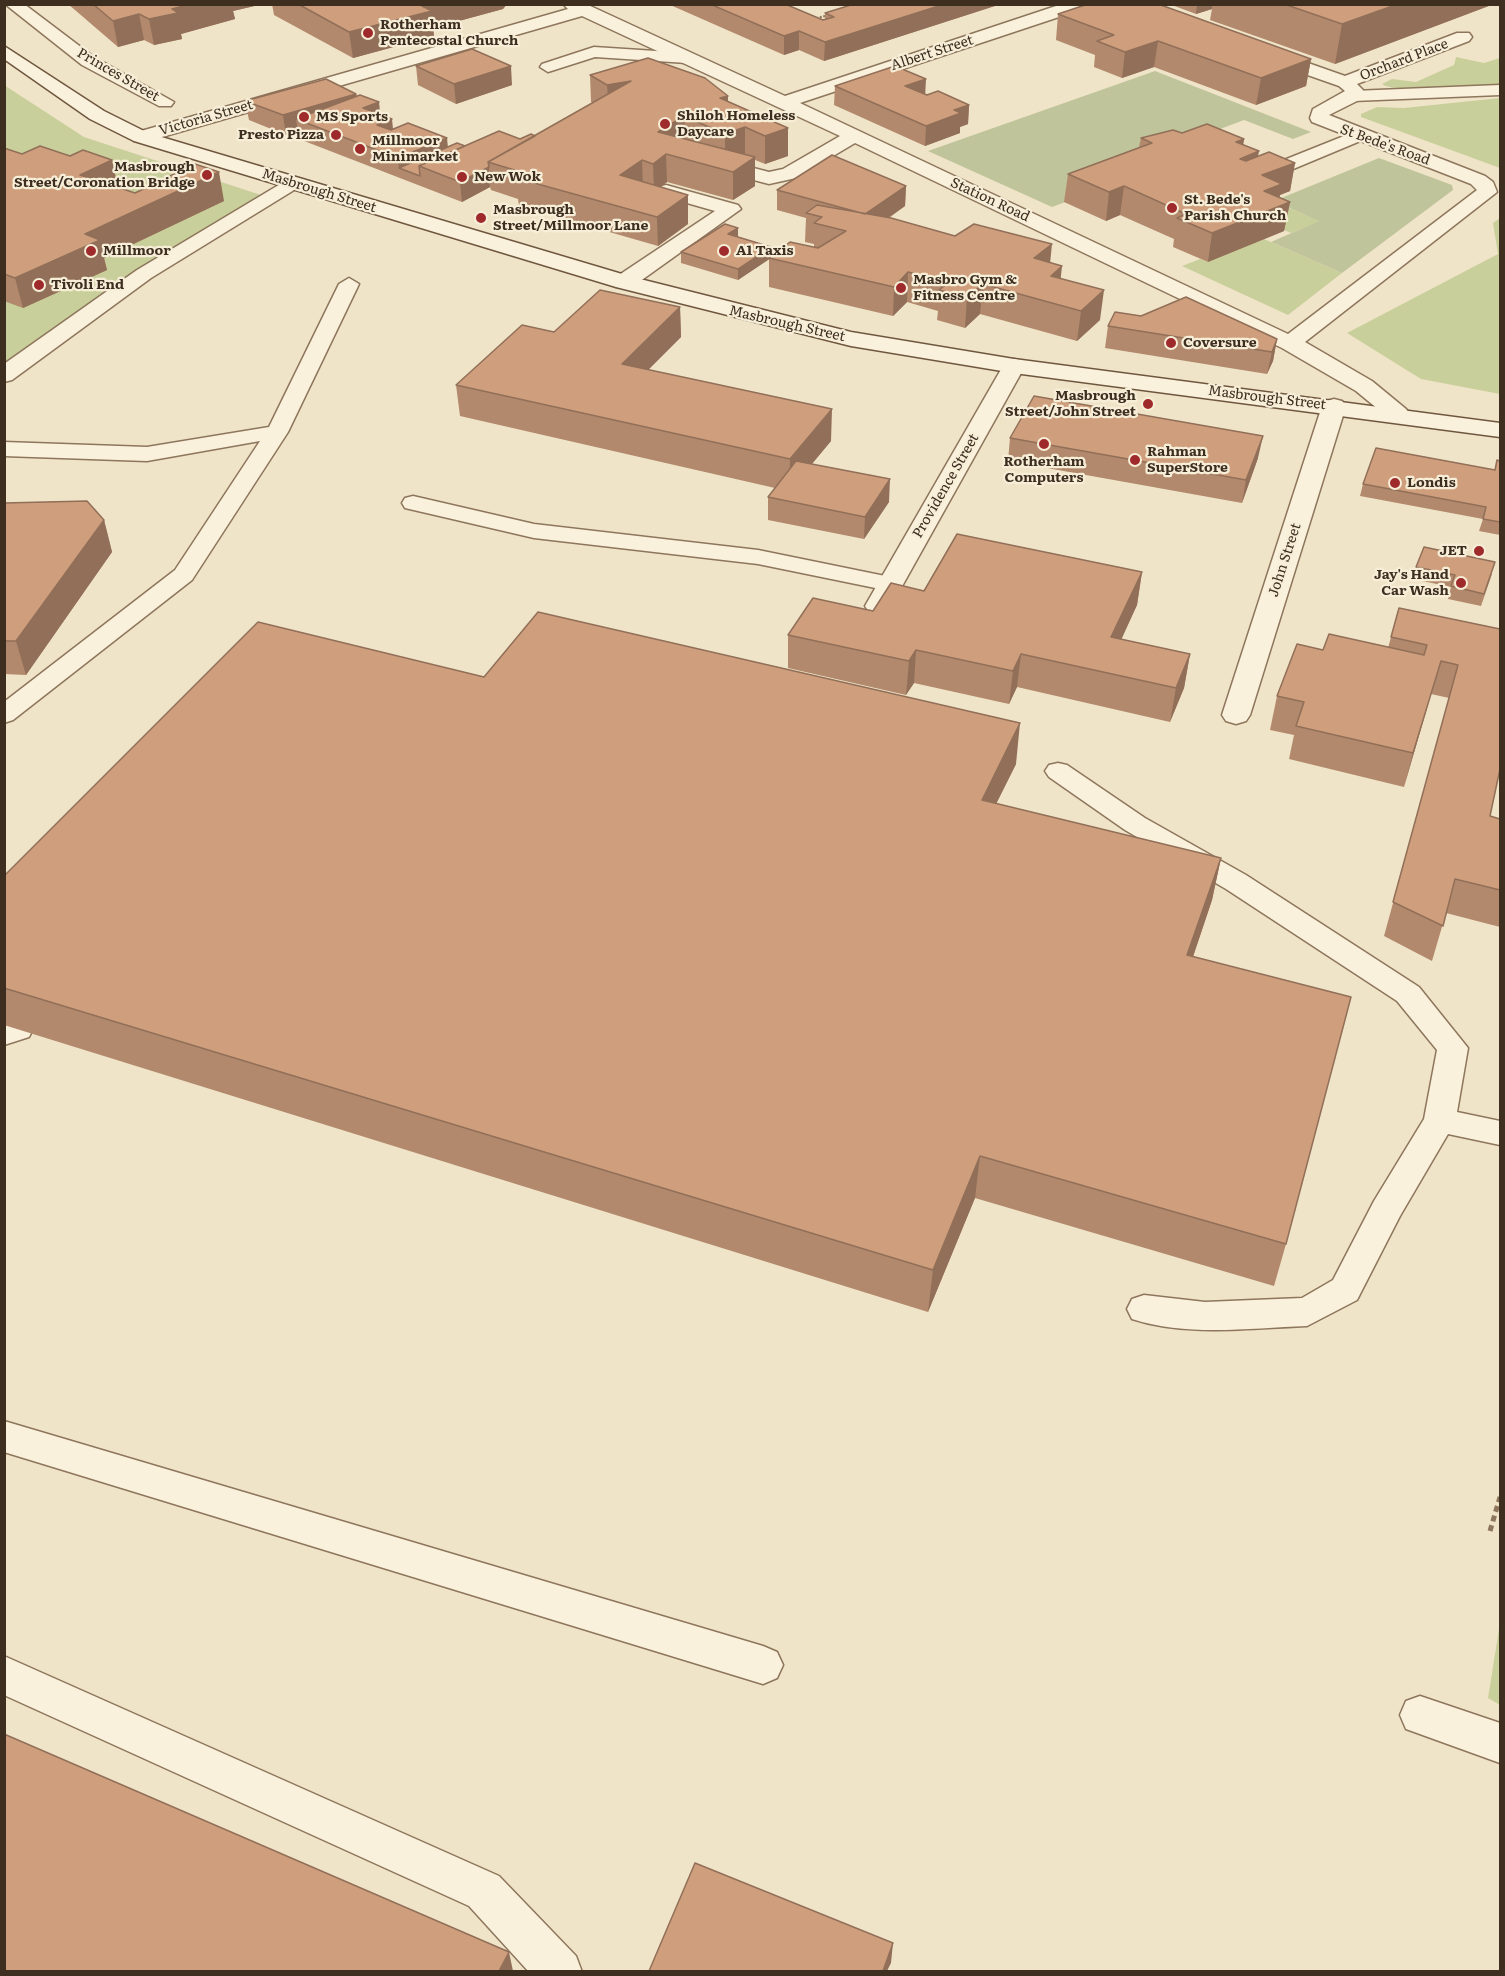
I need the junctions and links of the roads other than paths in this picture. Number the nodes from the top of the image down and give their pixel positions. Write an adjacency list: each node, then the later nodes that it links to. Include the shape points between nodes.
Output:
1 (13, 4): 11 (street, Princes Street, via 88,61)
2 (1080, 4): 12 (street, Albert Street)
3 (577, 7): 7 (street, Station Road); 15 (street, Victoria Street)
4 (1463, 37): 9 (street, Orchard Place)
5 (1247, 47): 9 (street)
6 (4, 51): 15 (street, Masbrough Street, via 97,115)
7 (687, 58): 8 (lane, via 594,52); 12 (street, Station Road)
8 (548, 67)
9 (1349, 89): 10 (lane); 13 (street, St Bede's Road, via 1318,118)
10 (1500, 90)
11 (165, 102)
12 (784, 102): 14 (street, Station Road)
13 (1359, 135): 17 (lane); 22 (street, St Bede's Road, via 1478,180 1487,192)
14 (854, 136): 16 (street, via 789,174 769,178); 22 (street, Station Road)
15 (141, 137): 18 (street, Masbrough Street)
16 (715, 164)
17 (1280, 168)
18 (292, 183): 20 (street, Masbrough Street); 24 (street, via 144,274)
19 (666, 191): 20 (street, via 731,209)
20 (624, 282): 23 (street, Masbrough Street, via 851,339)
21 (349, 284): 28 (lane)
22 (1290, 343): 26 (street, Station Road, via 1364,386)
23 (1014, 366): 25 (street, Masbrough Street); 31 (street, Providence Street)
24 (4, 375)
25 (1334, 406): 26 (street, Masbrough Street); 33 (street, John Street)
26 (1398, 414): 27 (street, Masbrough Street)
27 (1500, 430)
28 (277, 432): 29 (lane, via 147,454); 34 (lane, via 184,575)
29 (4, 449)
30 (413, 503): 31 (lane, via 534,531 758,557)
31 (890, 584): 32 (street, Providence Street)
32 (878, 606)
33 (1236, 714)
34 (4, 715)
35 (1058, 771): 36 (lane, via 1135,824 1236,882 1408,994 1453,1048)
36 (1440, 1120): 37 (lane); 38 (lane, via 1386,1210 1345,1290 1307,1312 1205,1316)
37 (1500, 1134)
38 (1144, 1309)
39 (4, 1436): 40 (lane)
40 (763, 1665)
41 (4, 1675): 44 (lane, via 484,1891)
42 (1420, 1715): 43 (lane)
43 (1500, 1743)
44 (560, 1971)

